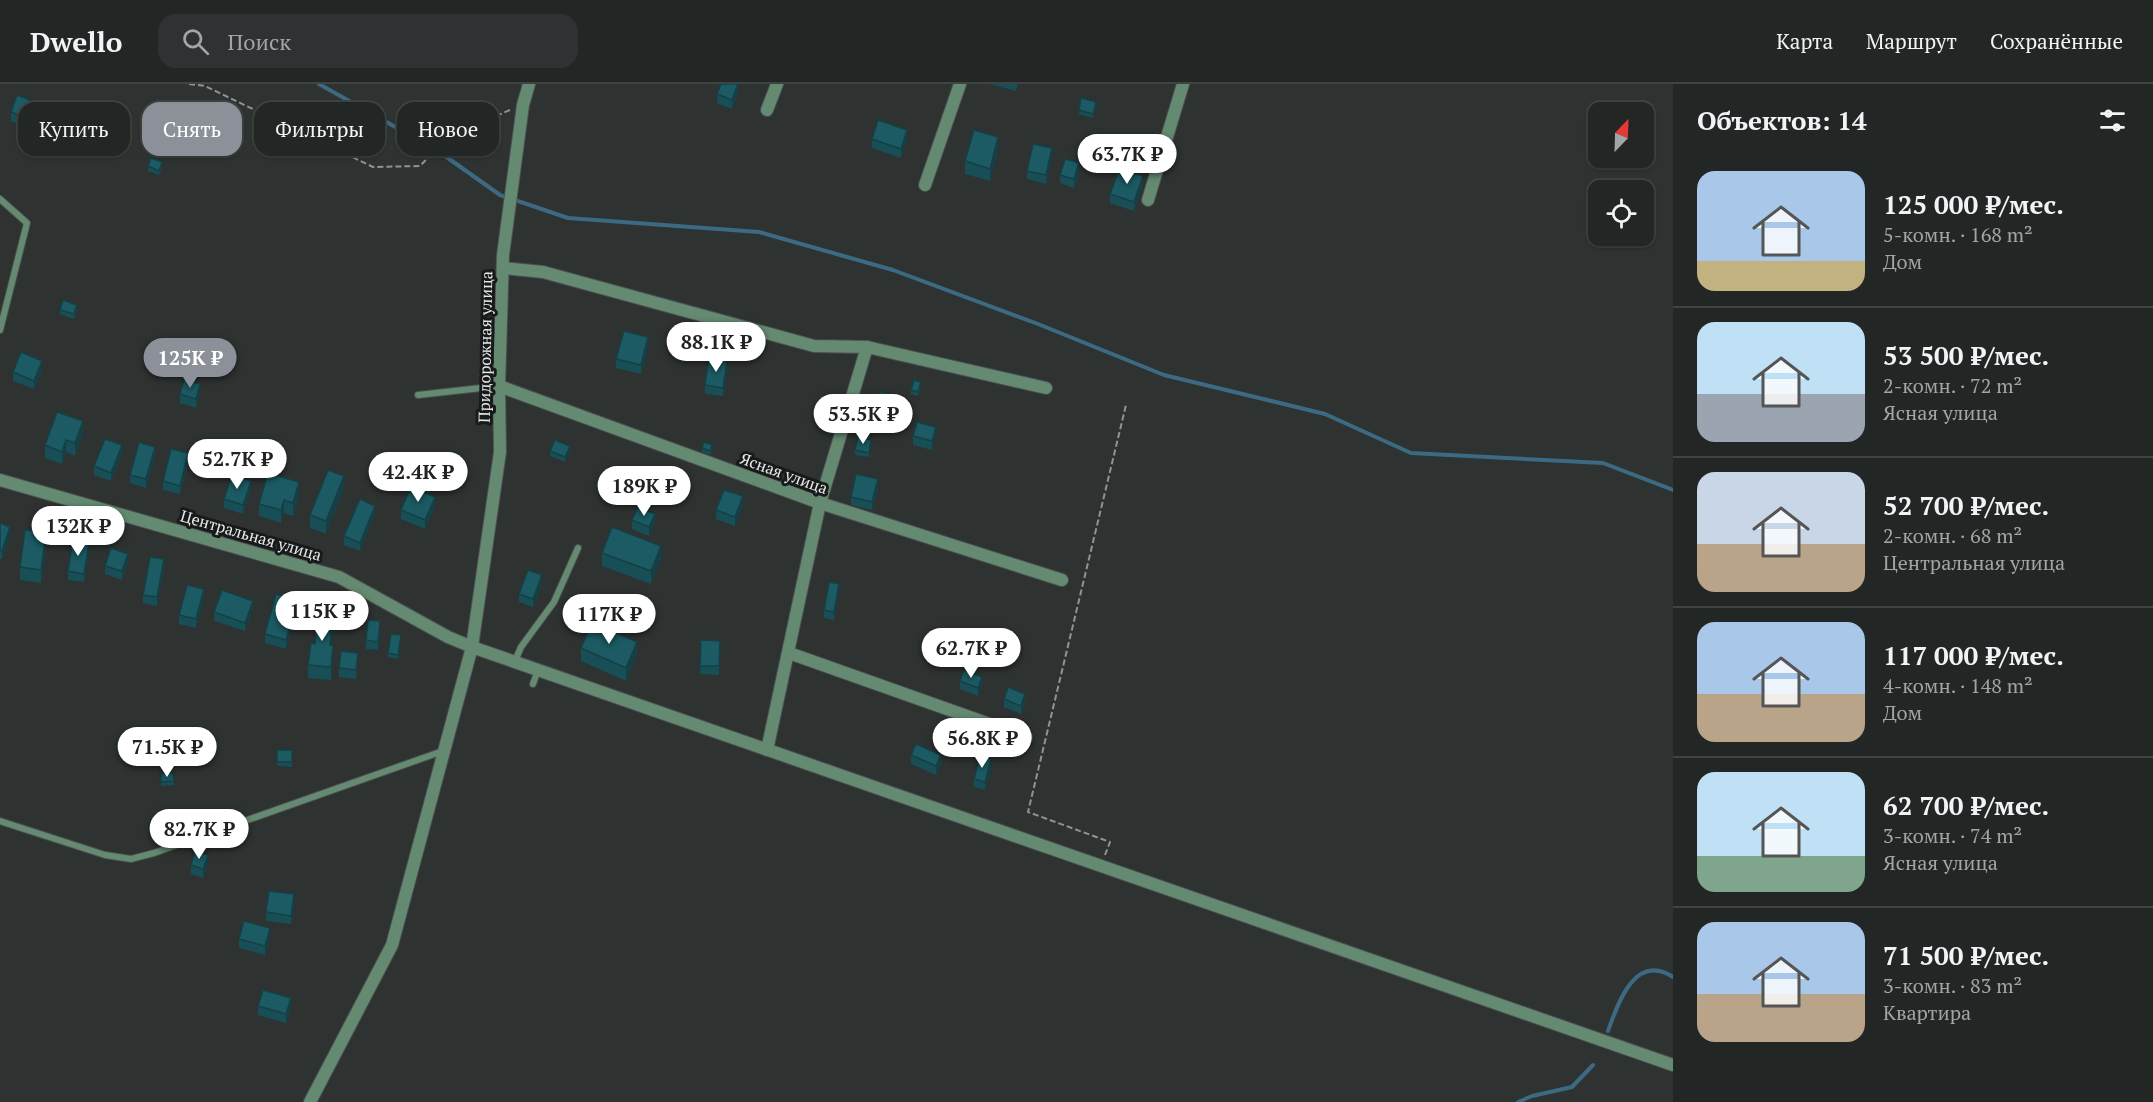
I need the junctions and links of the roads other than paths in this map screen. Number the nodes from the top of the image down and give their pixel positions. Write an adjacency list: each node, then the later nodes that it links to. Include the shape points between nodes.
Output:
1 (529, 84): 9 (street, Придорожная улица, via 523,105)
2 (777, 84): 5 (street)
3 (960, 84): 6 (street)
4 (1183, 84): 8 (street)
5 (768, 110)
6 (925, 185)
7 (0, 199): 10 (lane, via 27,223)
8 (1148, 200)
9 (503, 268): 11 (street, via 543,272 814,346); 12 (street, Придорожная улица)
10 (0, 330)
11 (867, 347): 13 (street); 16 (street)
12 (499, 386): 14 (lane); 16 (street, Ясная улица); 19 (street, Придорожная улица, via 500,452)
13 (1046, 388)
14 (418, 395)
15 (0, 480): 19 (street, Центральная улица, via 339,577)
16 (820, 503): 18 (street, Ясная улица); 20 (street)
17 (578, 548): 21 (lane, via 554,602)
18 (1062, 580)
19 (472, 647): 21 (street, Центральная улица); 26 (street, Придорожная улица)
20 (789, 652): 24 (street); 25 (street)
21 (514, 662): 22 (street, Центральная улица)
22 (538, 670): 23 (lane); 25 (street, Центральная улица)
23 (532, 684)
24 (1026, 737)
25 (767, 750): 28 (street, Центральная улица)
26 (443, 751): 27 (lane, via 131,859 105,855); 29 (street, Придорожная улица, via 392,945)
27 (0, 820)
28 (1673, 1065)
29 (310, 1102)

